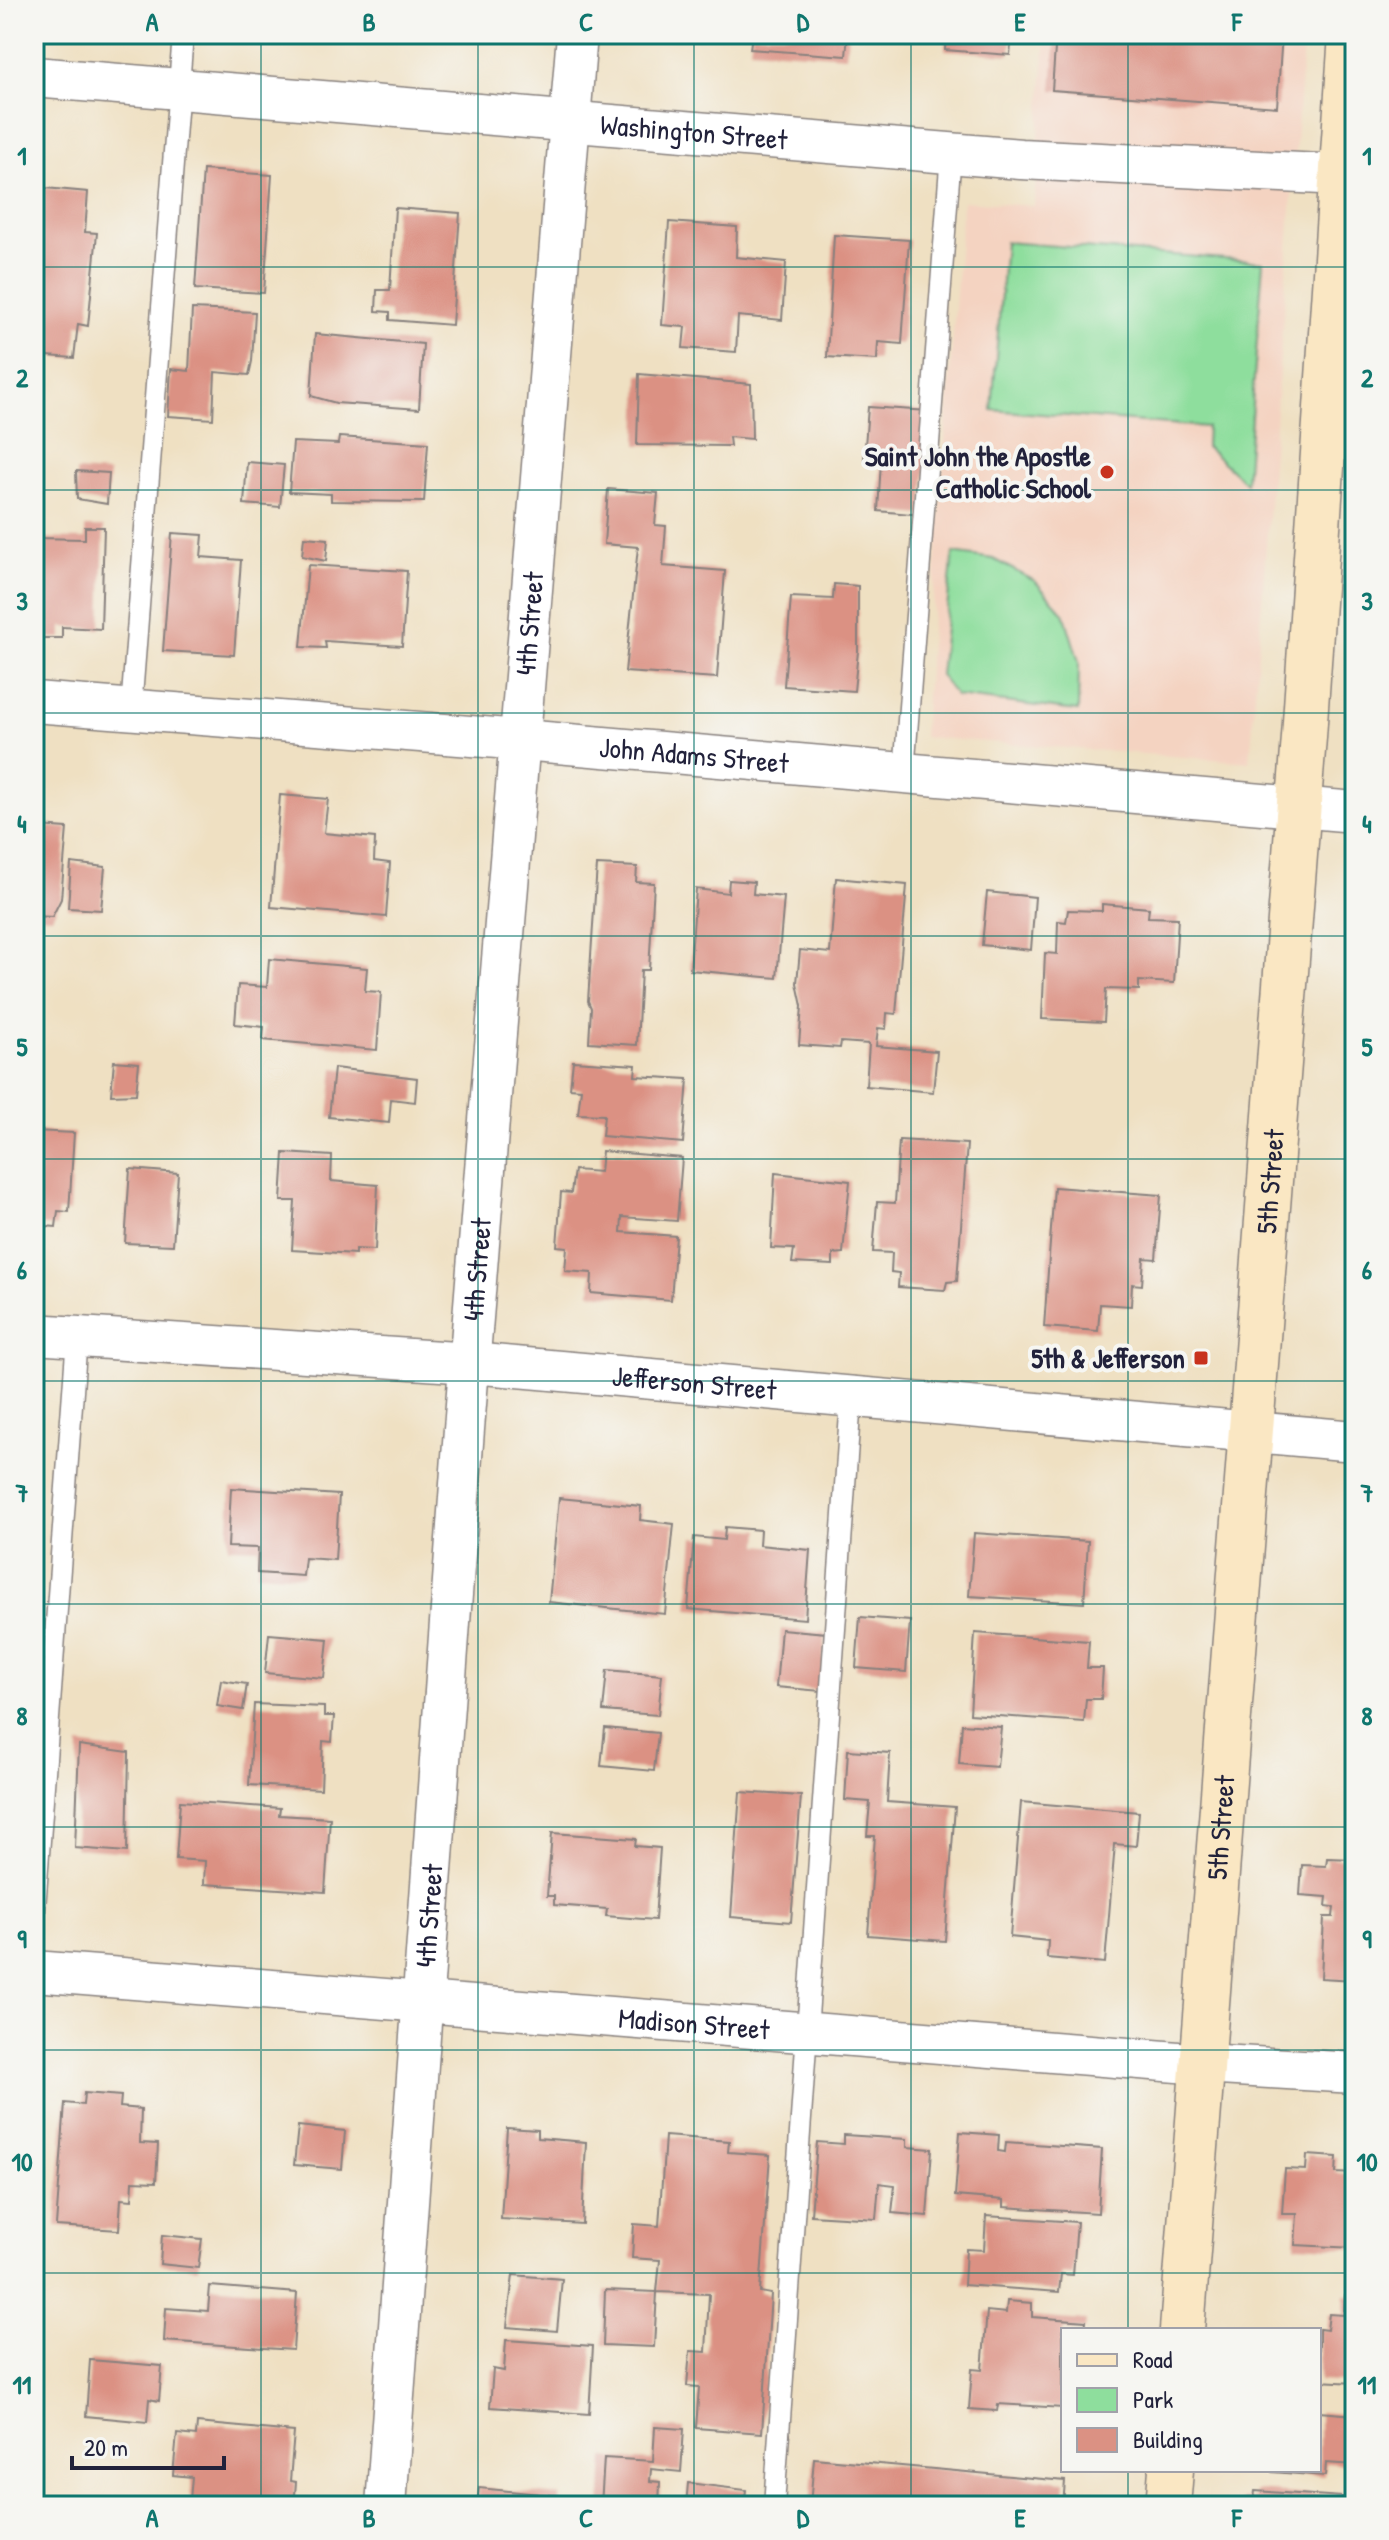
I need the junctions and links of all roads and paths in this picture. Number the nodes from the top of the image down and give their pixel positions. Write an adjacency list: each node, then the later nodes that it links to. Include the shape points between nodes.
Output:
1 (183, 34): 5 (lane)
2 (577, 34): 6 (street, 4th Street)
3 (1351, 34): 8 (main road, 5th Street)
4 (34, 77): 5 (street, Washington Street)
5 (178, 89): 6 (street, Washington Street); 10 (lane)
6 (571, 121): 7 (street, Washington Street); 11 (street, 4th Street)
7 (951, 153): 8 (street, Washington Street); 12 (lane)
8 (1349, 176): 13 (main road, 5th Street)
9 (34, 702): 10 (street, John Adams Street)
10 (131, 710): 11 (street, John Adams Street)
11 (522, 740): 12 (street, John Adams Street); 17 (street, 4th Street)
12 (904, 773): 13 (street, John Adams Street)
13 (1298, 808): 14 (street, John Adams Street); 19 (main road, 5th Street)
14 (1355, 812)
15 (34, 1334): 16 (street, Jefferson Street)
16 (77, 1337): 17 (street, Jefferson Street); 21 (lane)
17 (471, 1363): 18 (street, Jefferson Street); 23 (street, 4th Street)
18 (851, 1399): 19 (street, Jefferson Street); 24 (lane)
19 (1250, 1432): 20 (street, Jefferson Street); 25 (main road, 5th Street)
20 (1355, 1441)
21 (34, 1922)
22 (34, 1971): 23 (street, Madison Street)
23 (422, 2001): 24 (street, Madison Street); 29 (street, 4th Street)
24 (807, 2032): 25 (street, Madison Street); 30 (lane)
25 (1203, 2064): 26 (street, Madison Street); 27 (main road, 5th Street)
26 (1355, 2073)
27 (1182, 2328)
28 (1171, 2472): 31 (main road)
29 (386, 2506)
30 (774, 2506)
31 (1168, 2506)

